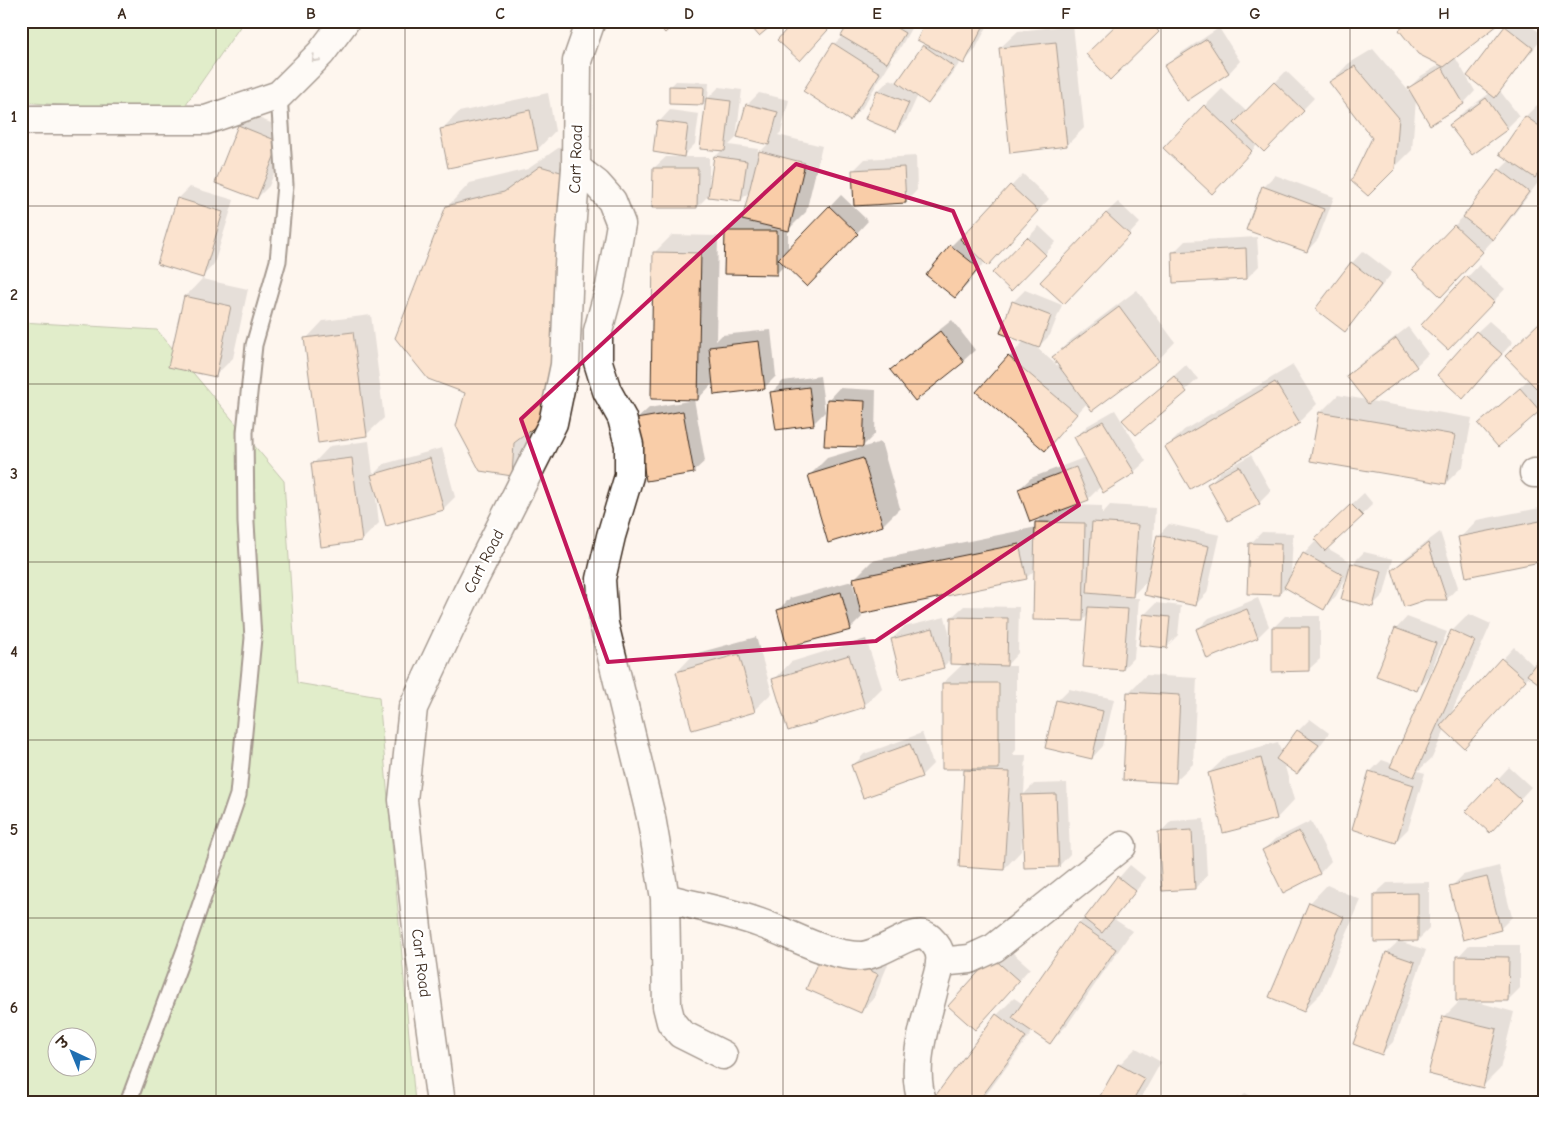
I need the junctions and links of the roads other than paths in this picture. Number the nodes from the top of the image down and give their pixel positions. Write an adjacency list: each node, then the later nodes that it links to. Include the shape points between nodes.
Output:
1 (346, 21): 3 (street, one-way to 3, via 321,53)
2 (591, 21): 5 (street, Cart Road, via 577,61)
3 (279, 95): 4 (street, via 206,120); 10 (lane, via 285,185 278,261 254,345 245,432 246,523 254,638 238,794)
4 (21, 120)
5 (576, 168): 7 (street, via 612,201 621,224 598,331 598,362 622,418 629,445 628,476 601,580 604,624 651,817); 11 (street, Cart Road, via 565,365 553,423 413,708 403,800)
6 (1122, 846): 8 (street, via 994,948 970,959)
7 (665, 898): 8 (street, via 760,922 844,955 863,956 913,935 923,934 932,939 939,950); 9 (street, via 667,1006 671,1022 681,1034)
8 (940, 962): 12 (street, via 917,1064)
9 (724, 1055)
10 (128, 1103)
11 (441, 1103)
12 (923, 1103)

